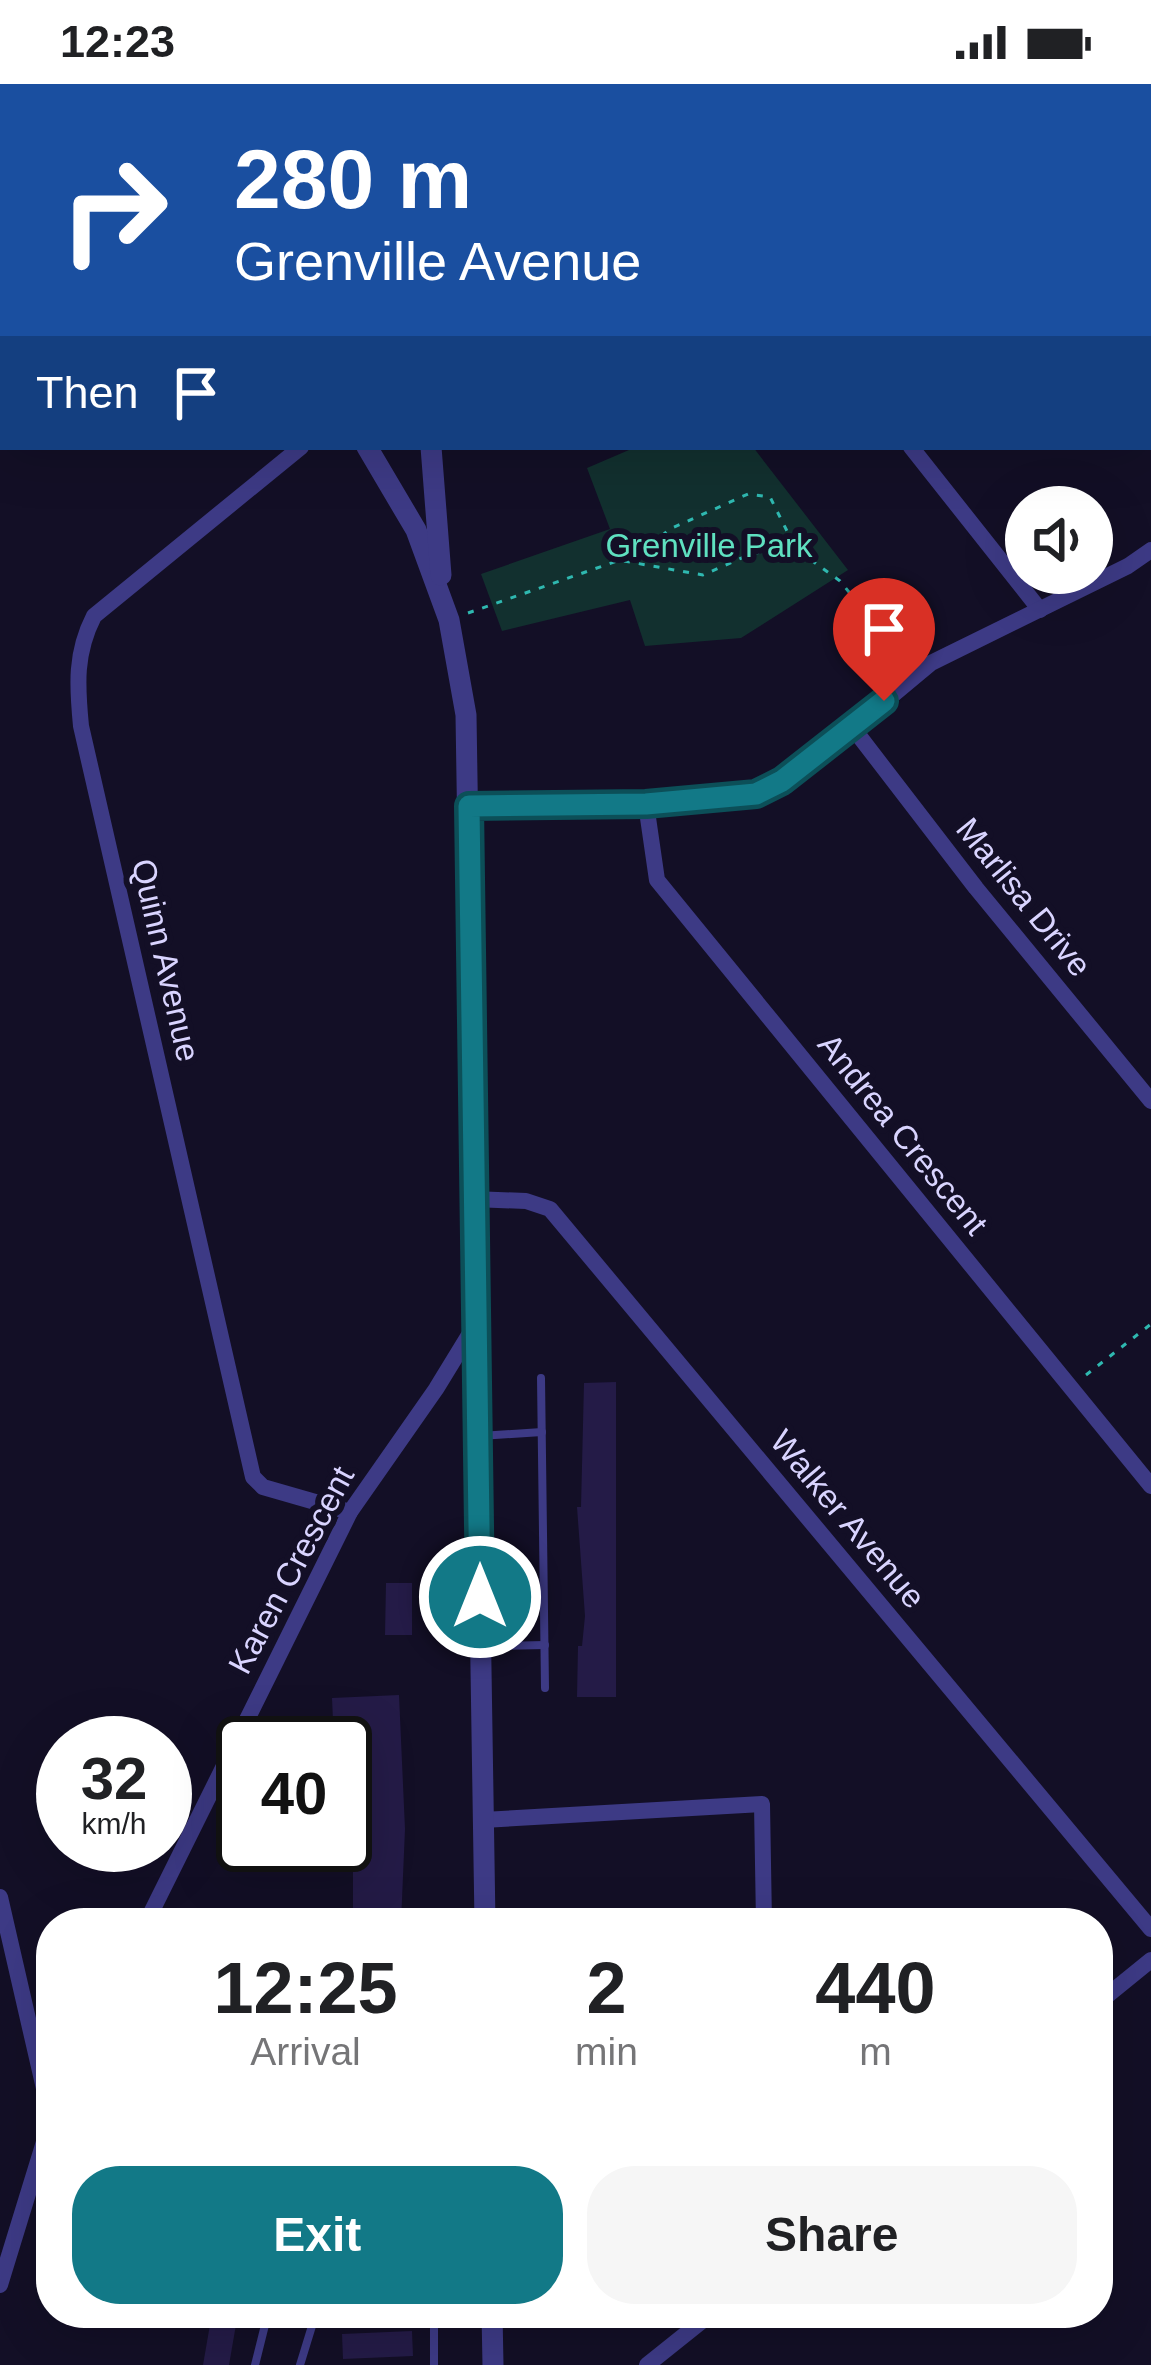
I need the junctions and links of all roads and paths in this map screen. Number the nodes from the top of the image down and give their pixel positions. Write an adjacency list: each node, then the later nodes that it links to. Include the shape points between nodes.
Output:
1 (297, 450): 23 (street, Quinn Avenue, via 94,616 76,678 253,1478)
2 (369, 450): 9 (street, via 416,530)
3 (431, 450): 9 (street)
4 (913, 450): 8 (street)
5 (796, 548): 7 (path, via 753,554 703,575); 7 (path, via 770,497 748,494); 10 (path, via 840,581)
6 (1151, 550): 8 (street)
7 (619, 560): 9 (path)
8 (1040, 610): 10 (street)
9 (446, 612): 13 (street, via 466,715)
10 (916, 674): 11 (street)
11 (853, 728): 12 (street, via 756,794); 14 (street, Marlisa Drive)
12 (646, 804): 13 (street); 19 (street, Andrea Crescent, via 657,880)
13 (469, 806): 15 (street)
14 (1151, 1100)
15 (472, 1198): 16 (street); 32 (street, Walker Avenue, via 550,1209)
16 (477, 1321): 21 (street); 23 (street, Karen Crescent)
17 (1151, 1324): 19 (path)
18 (541, 1378): 20 (lane)
19 (1070, 1387): 22 (street, Andrea Crescent)
20 (542, 1432): 21 (lane); 24 (lane)
21 (479, 1436): 25 (street)
22 (1151, 1486)
23 (350, 1512): 29 (street, Karen Crescent)
24 (545, 1645): 25 (lane); 26 (lane)
25 (478, 1646): 27 (street)
26 (545, 1688)
27 (483, 1820): 30 (street); 31 (street, via 762,1804)
28 (0, 1897): 35 (street)
29 (153, 1908)
30 (485, 1908)
31 (764, 1908)
32 (1151, 1929)
33 (1151, 1960): 34 (street)
34 (1113, 1991)
35 (36, 2054)
36 (36, 2168): 37 (street)
37 (0, 2285)
38 (264, 2328): 43 (lane)
39 (311, 2328): 44 (lane)
40 (434, 2328): 45 (lane)
41 (492, 2328): 46 (street)
42 (693, 2328): 47 (street)
43 (255, 2365)
44 (300, 2365)
45 (434, 2365)
46 (493, 2365)
47 (647, 2365)

